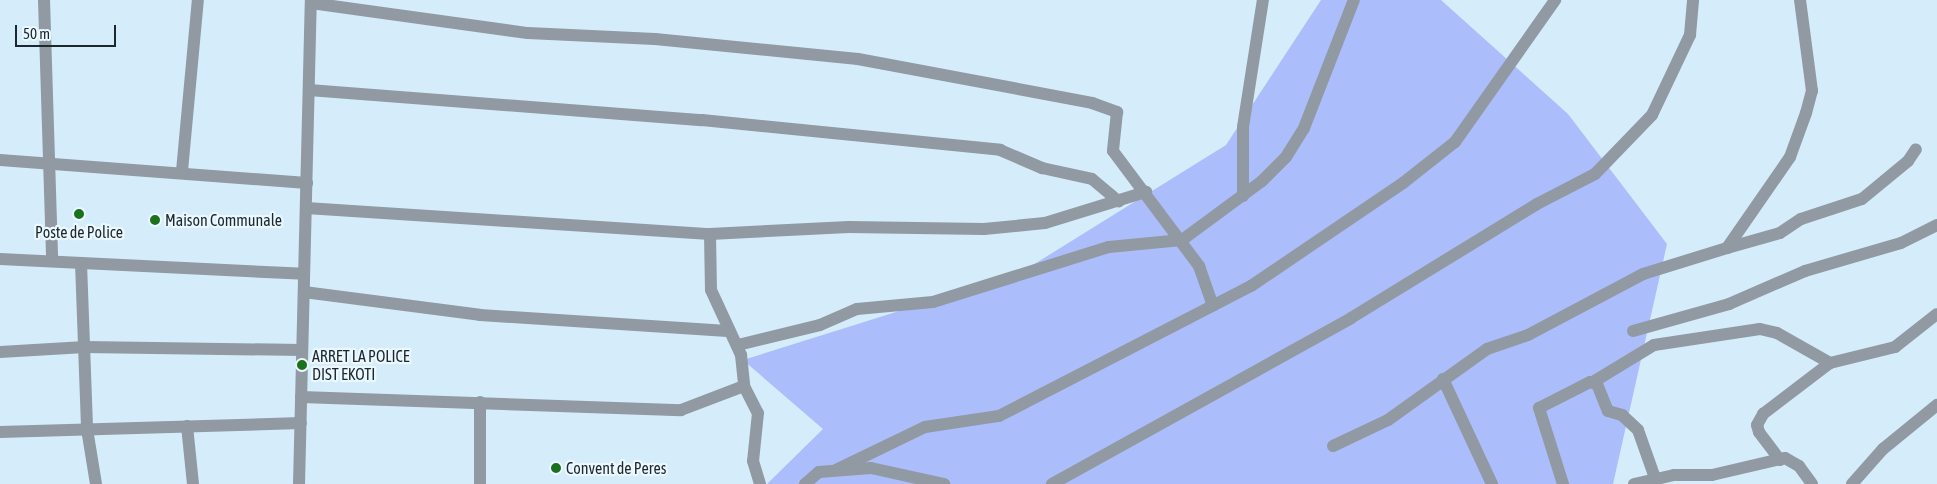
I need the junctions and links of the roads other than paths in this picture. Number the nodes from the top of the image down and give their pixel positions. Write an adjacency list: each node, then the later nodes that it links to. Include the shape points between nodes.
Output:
1 (44, 0): 12 (street)
2 (198, 0): 13 (street)
3 (1263, 0): 16 (street, via 1243,127)
4 (1354, 0): 16 (street, via 1304,128 1286,157)
5 (1556, 0): 28 (street, via 1455,142 1310,246)
6 (1693, 0): 59 (street, via 1690,35 1652,115 1595,174 1537,204 1351,318)
7 (1800, 0): 22 (street, via 1812,91 1806,114 1790,157)
8 (311, 2): 9 (street); 15 (street, via 528,32 821,55 1056,94 1117,112 1113,151)
9 (309, 90): 14 (street); 17 (street, via 702,120 1000,150 1042,168 1092,178)
10 (1916, 149): 22 (street, via 1887,181 1862,199 1802,219 1780,233)
11 (0, 160): 12 (street)
12 (51, 164): 13 (street); 24 (street)
13 (182, 171): 14 (street)
14 (307, 183): 18 (street)
15 (1146, 192): 17 (street); 21 (street)
16 (1243, 196): 21 (street)
17 (1119, 202): 20 (street, via 1045,223 984,229 849,227)
18 (306, 208): 20 (street); 26 (street)
19 (1937, 225): 31 (street, via 1901,243 1805,271 1728,304)
20 (710, 234): 30 (street, via 711,290)
21 (1182, 240): 28 (street, via 1199,266); 32 (street, via 1109,247 933,302 857,309 820,325)
22 (1727, 248): 37 (street, via 1643,274 1528,335 1487,349)
23 (0, 259): 24 (street)
24 (52, 262): 25 (street)
25 (81, 263): 26 (street); 33 (street)
26 (304, 274): 27 (street)
27 (304, 292): 30 (street, via 480,315); 34 (street)
28 (1213, 306): 49 (street, via 999,416 925,427)
29 (1937, 314): 36 (street, via 1895,347)
30 (727, 331): 32 (street)
31 (1633, 331)
32 (738, 345): 39 (street)
33 (85, 347): 34 (street); 35 (street); 45 (street)
34 (302, 350): 40 (street)
35 (0, 352)
36 (1830, 363): 38 (street, via 1777,333 1760,329 1654,345); 48 (street, via 1759,419 1762,438)
37 (1443, 379): 47 (street, via 1388,420); 60 (street)
38 (1593, 382): 51 (street, via 1608,411 1622,415 1638,430); 61 (street, via 1539,408)
39 (744, 386): 41 (street, via 680,410); 52 (street, via 758,413 753,461)
40 (301, 397): 41 (street); 43 (street)
41 (480, 402): 56 (street)
42 (1936, 409): 65 (street, via 1883,449)
43 (301, 423): 44 (street); 55 (street)
44 (187, 426): 45 (street); 54 (street)
45 (87, 429): 46 (street); 53 (street)
46 (0, 432)
47 (1333, 446)
48 (1780, 460): 50 (street); 64 (street, via 1792,461)
49 (836, 470): 57 (street, via 819,472); 58 (street, via 871,468)
50 (1699, 475): 51 (street); 63 (street)
51 (1655, 478): 62 (street)
52 (756, 483)
53 (96, 484)
54 (193, 484)
55 (299, 484)
56 (480, 484)
57 (805, 484)
58 (944, 484)
59 (1052, 484)
60 (1492, 484)
61 (1563, 484)
62 (1634, 484)
63 (1688, 484)
64 (1812, 484)
65 (1852, 484)

